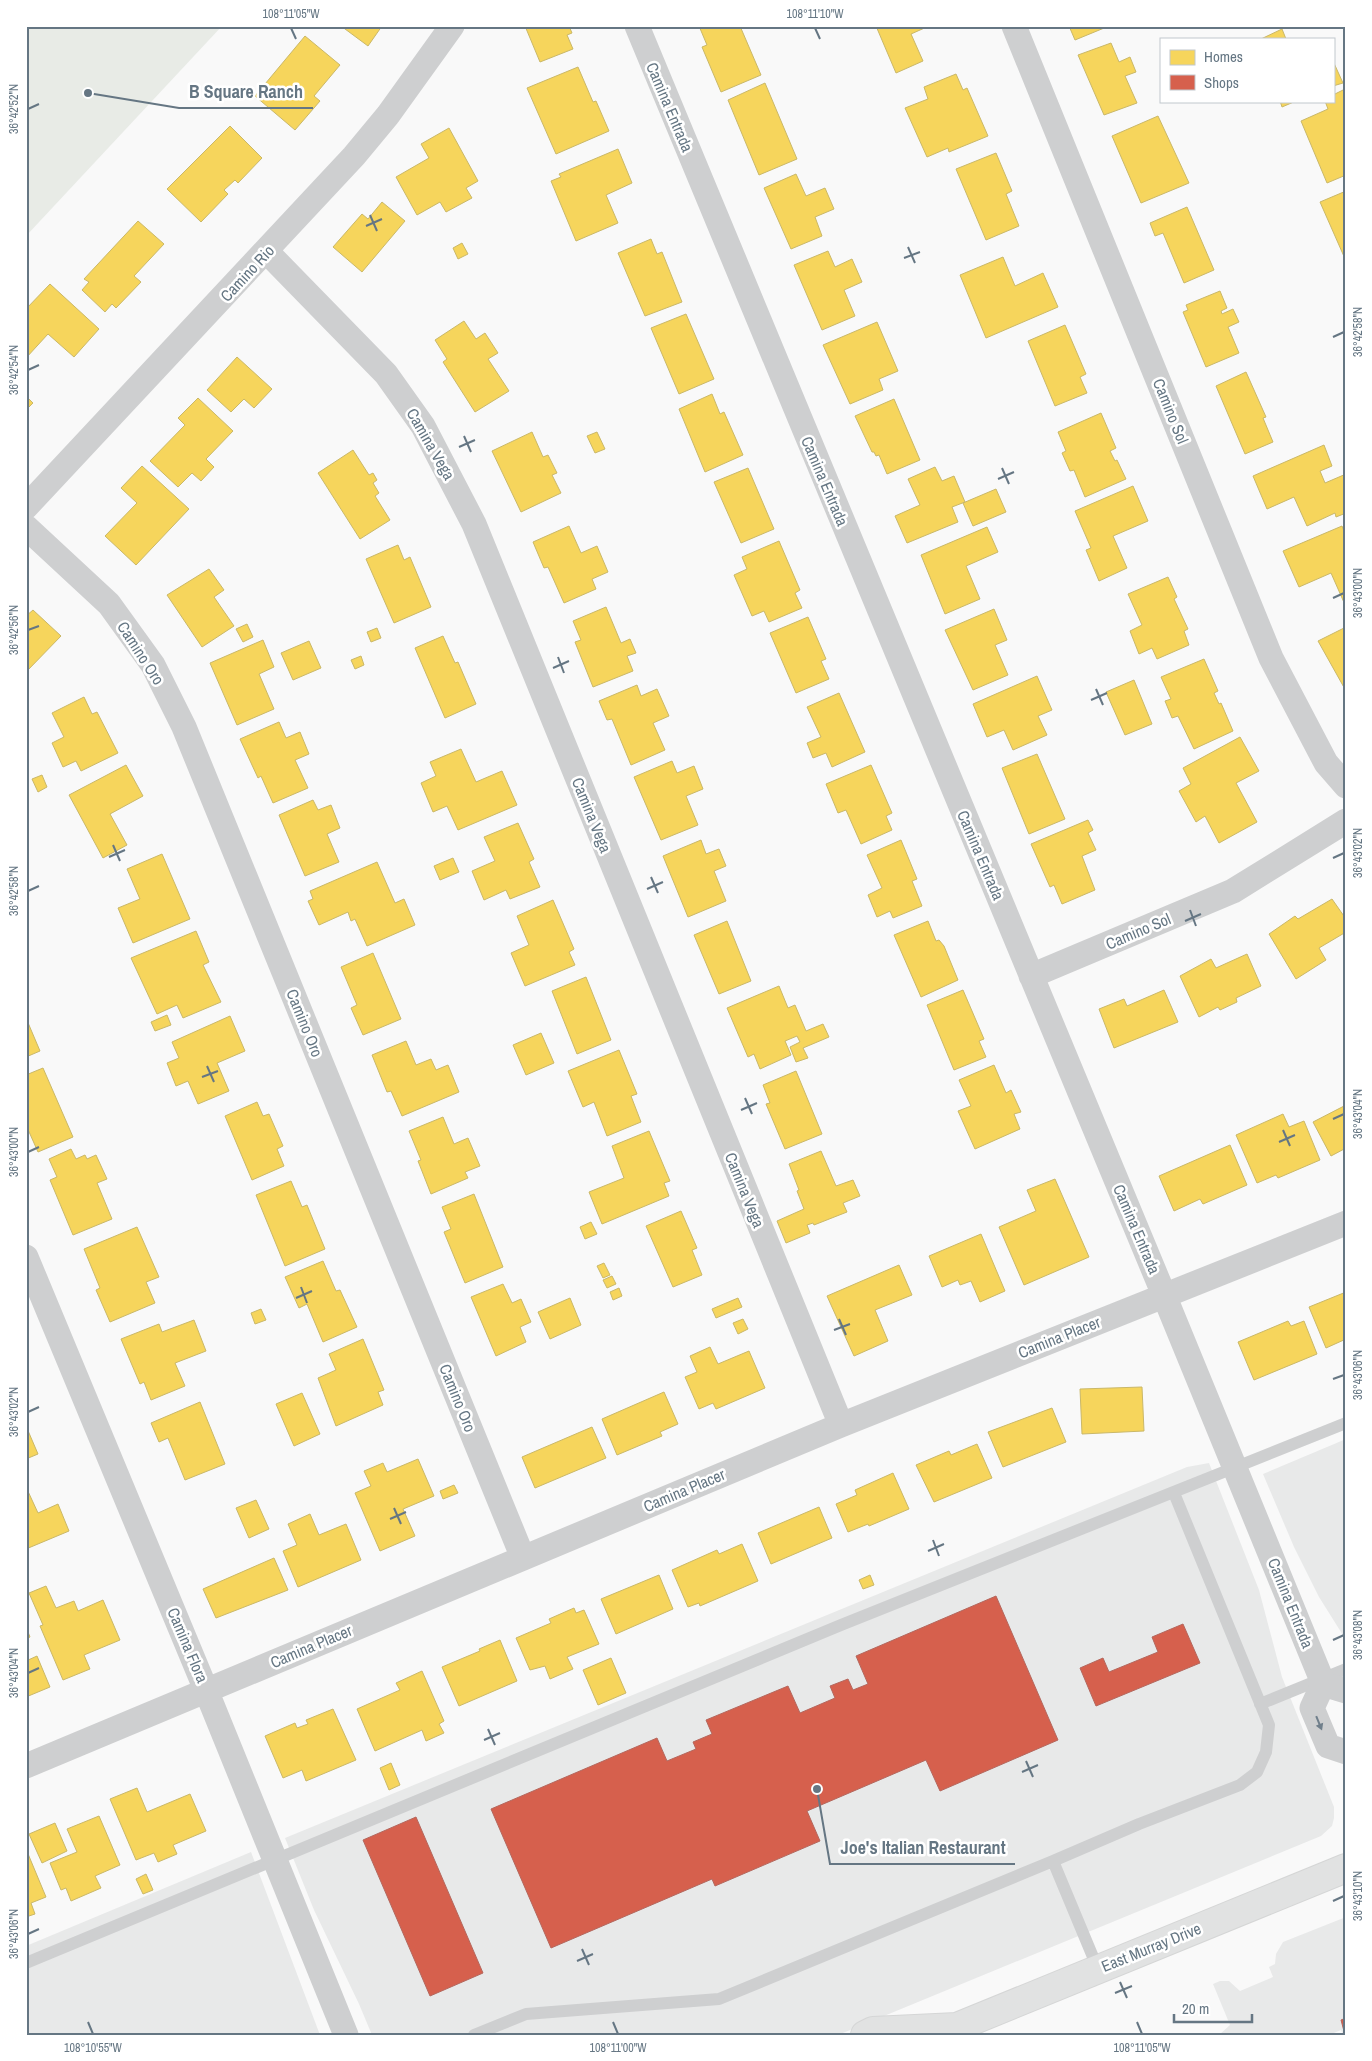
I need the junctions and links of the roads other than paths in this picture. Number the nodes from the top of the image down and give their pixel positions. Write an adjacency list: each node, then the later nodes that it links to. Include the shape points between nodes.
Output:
1 (452, 26): 4 (street, Camino Rio, via 354,156)
2 (637, 26): 9 (street, Camina Entrada)
3 (1014, 26): 7 (street, Camino Sol, via 1272,658 1326,763)
4 (267, 252): 5 (street, Camino Rio); 14 (street, Camina Vega, via 386,374 423,426 474,524)
5 (26, 507)
6 (26, 526): 17 (street, Camino Oro, via 109,604 153,665 184,728)
7 (1346, 786)
8 (1346, 821): 9 (street, Camino Sol, via 1233,891)
9 (1031, 976): 12 (street, Camina Entrada)
10 (1346, 1223): 12 (street, Camina Placer)
11 (26, 1257): 20 (street, Camina Flora)
12 (1164, 1295): 14 (street, Camina Placer); 15 (street, Camina Entrada)
13 (1346, 1422): 15 (lane)
14 (840, 1426): 17 (street, Camina Placer)
15 (1235, 1468): 16 (lane); 19 (street, Camina Entrada)
16 (1174, 1493): 21 (lane); 24 (lane, via 841,1625)
17 (523, 1558): 20 (street, Camina Placer)
18 (1346, 1669): 19 (lane)
19 (1330, 1684): 21 (lane); 22 (street, one-way to 22, via 1312,1708 1328,1746)
20 (206, 1690): 23 (street, Camina Placer); 24 (street, Camina Flora)
21 (1260, 1704): 25 (lane, via 1269,1725 1266,1752 1257,1772 1240,1785)
22 (1346, 1752)
23 (26, 1766)
24 (275, 1861): 27 (lane); 30 (street, Camina Flora)
25 (1053, 1861): 28 (lane); 31 (lane, via 719,1999 526,2014)
26 (1346, 1868): 28 (highway, East Murray Drive)
27 (26, 1963)
28 (1098, 1970): 29 (highway, East Murray Drive)
29 (952, 2031): 32 (highway, East Murray Drive, via 873,2031)
30 (346, 2035)
31 (474, 2035)
32 (865, 2035)

